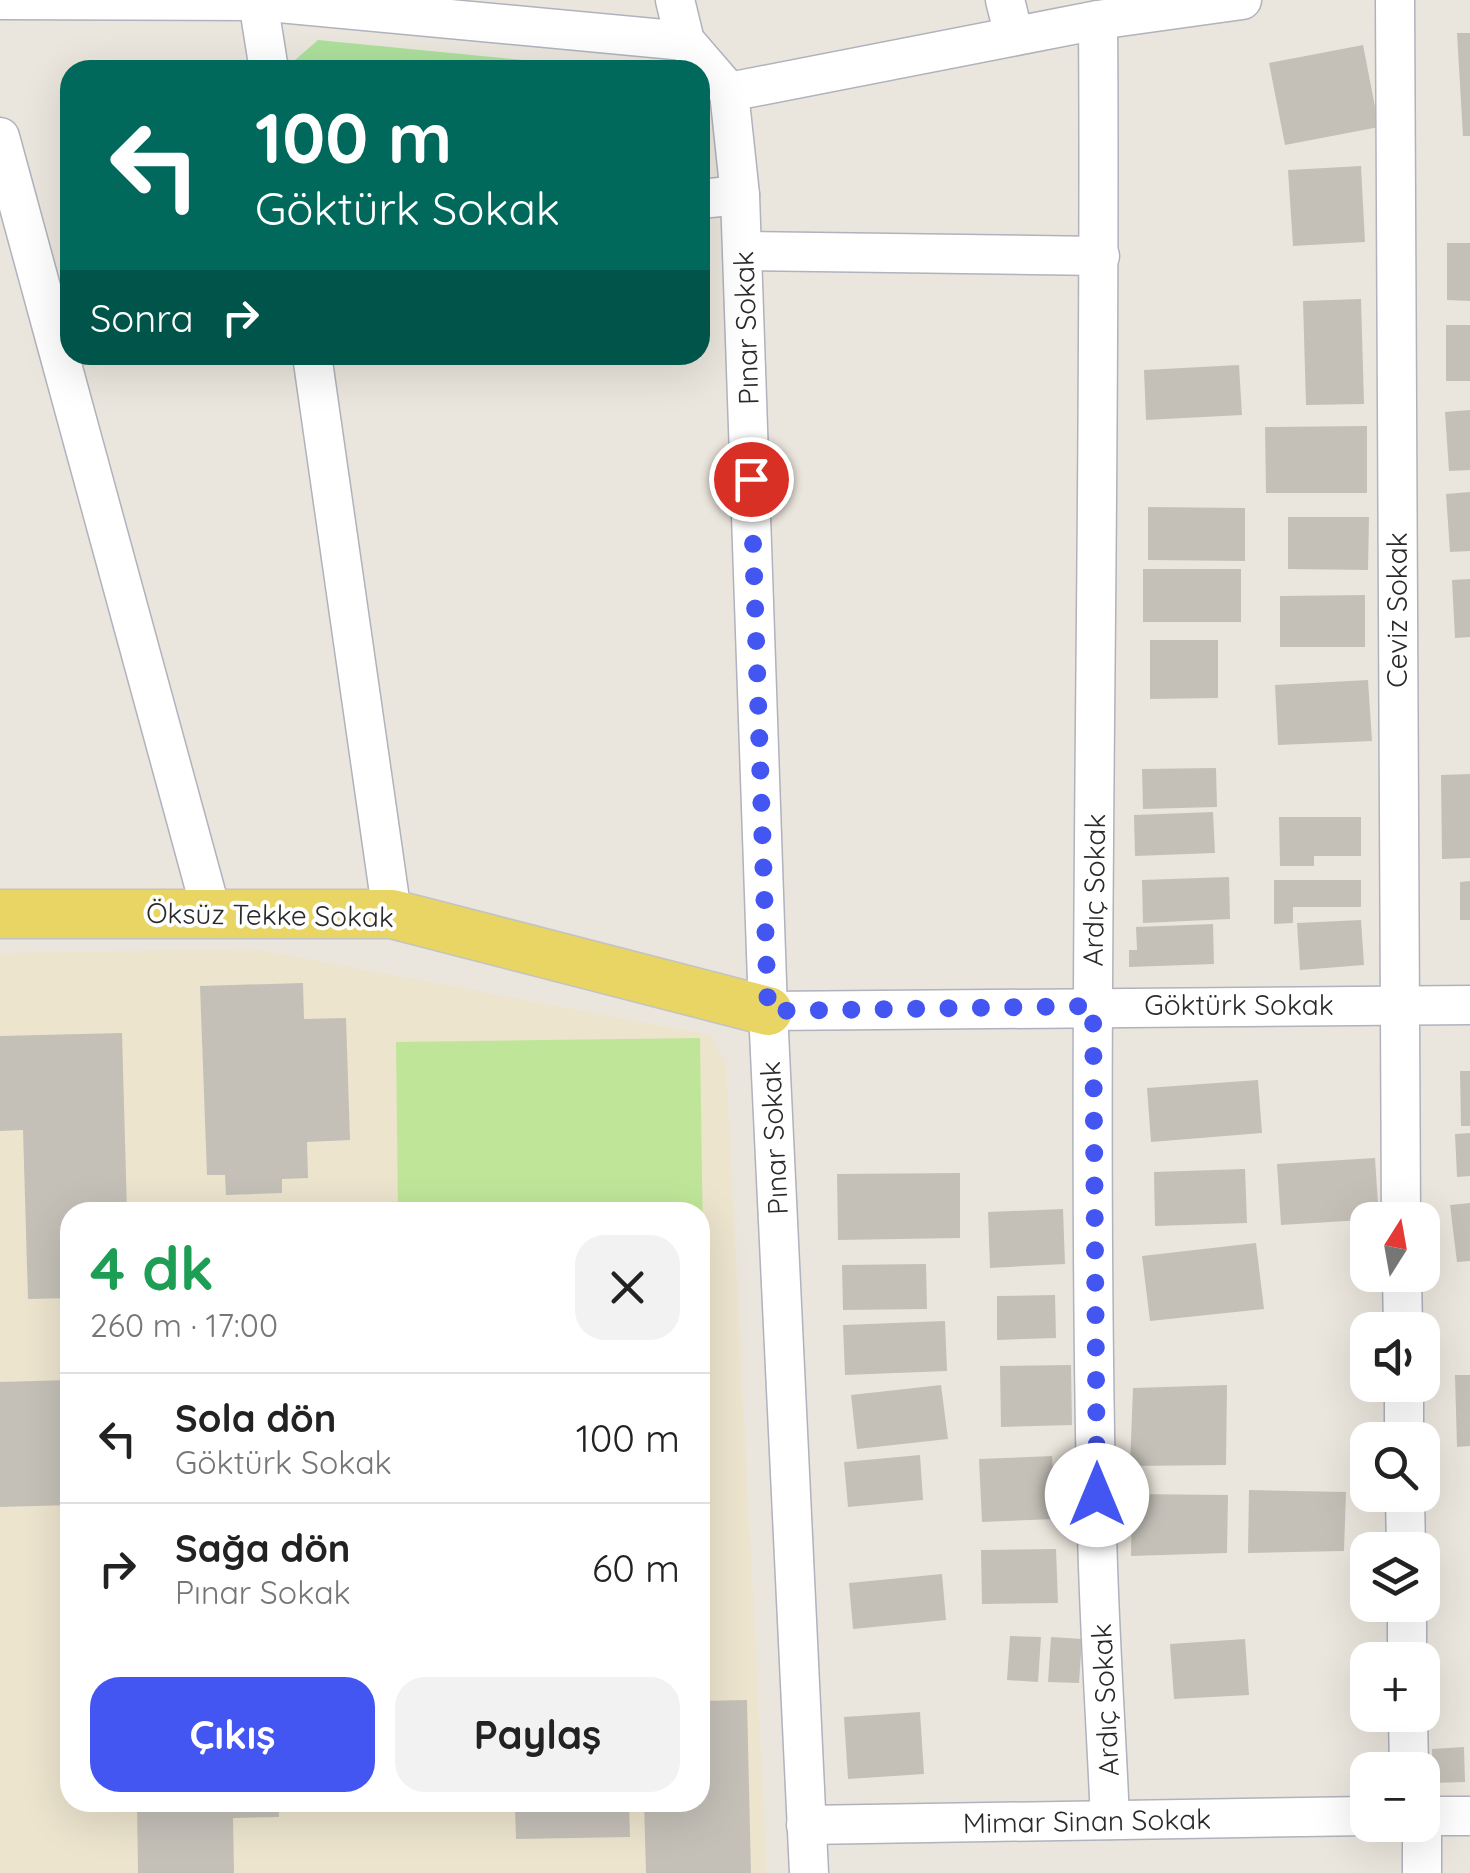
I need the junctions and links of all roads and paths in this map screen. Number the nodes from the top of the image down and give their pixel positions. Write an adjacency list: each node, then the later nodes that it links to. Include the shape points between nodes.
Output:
1 (0, 0): 5 (street)
2 (675, 0): 8 (street)
3 (1242, 0): 7 (street)
4 (1395, 0): 24 (street, Ceviz Sokak)
5 (243, 1): 8 (street); 9 (street)
6 (1009, 18): 7 (street); 12 (street)
7 (1098, 20): 17 (street, Ardıç Sokak)
8 (686, 42): 10 (street)
9 (265, 60)
10 (701, 60)
11 (710, 70): 12 (street)
12 (729, 92): 14 (street, Pınar Sokak)
13 (0, 137): 18 (street)
14 (740, 196): 15 (street); 16 (street, Pınar Sokak)
15 (710, 198)
16 (744, 250): 17 (street); 27 (street, Pınar Sokak)
17 (1100, 256): 26 (street, Ardıç Sokak)
18 (60, 358)
19 (62, 365): 21 (street)
20 (313, 365): 23 (street)
21 (210, 911): 22 (main road, Öksüz Tekke Sokak); 23 (main road, Öksüz Tekke Sokak)
22 (0, 914)
23 (392, 914): 27 (main road, Öksüz Tekke Sokak)
24 (1398, 1004): 25 (street, Göktürk Sokak); 26 (street, Göktürk Sokak); 28 (street, Ceviz Sokak)
25 (1470, 1005)
26 (1093, 1006): 27 (street, Göktürk Sokak); 32 (street, Ardıç Sokak, via 1097,1532)
27 (768, 1011): 33 (street, Pınar Sokak)
28 (1401, 1202)
29 (1350, 1816): 32 (street, Mimar Sinan Sokak)
30 (1440, 1816): 31 (street)
31 (1470, 1816)
32 (1110, 1820): 33 (street, Mimar Sinan Sokak)
33 (806, 1825): 35 (street, Pınar Sokak)
34 (1422, 1842): 36 (street)
35 (809, 1873)
36 (1422, 1873)

